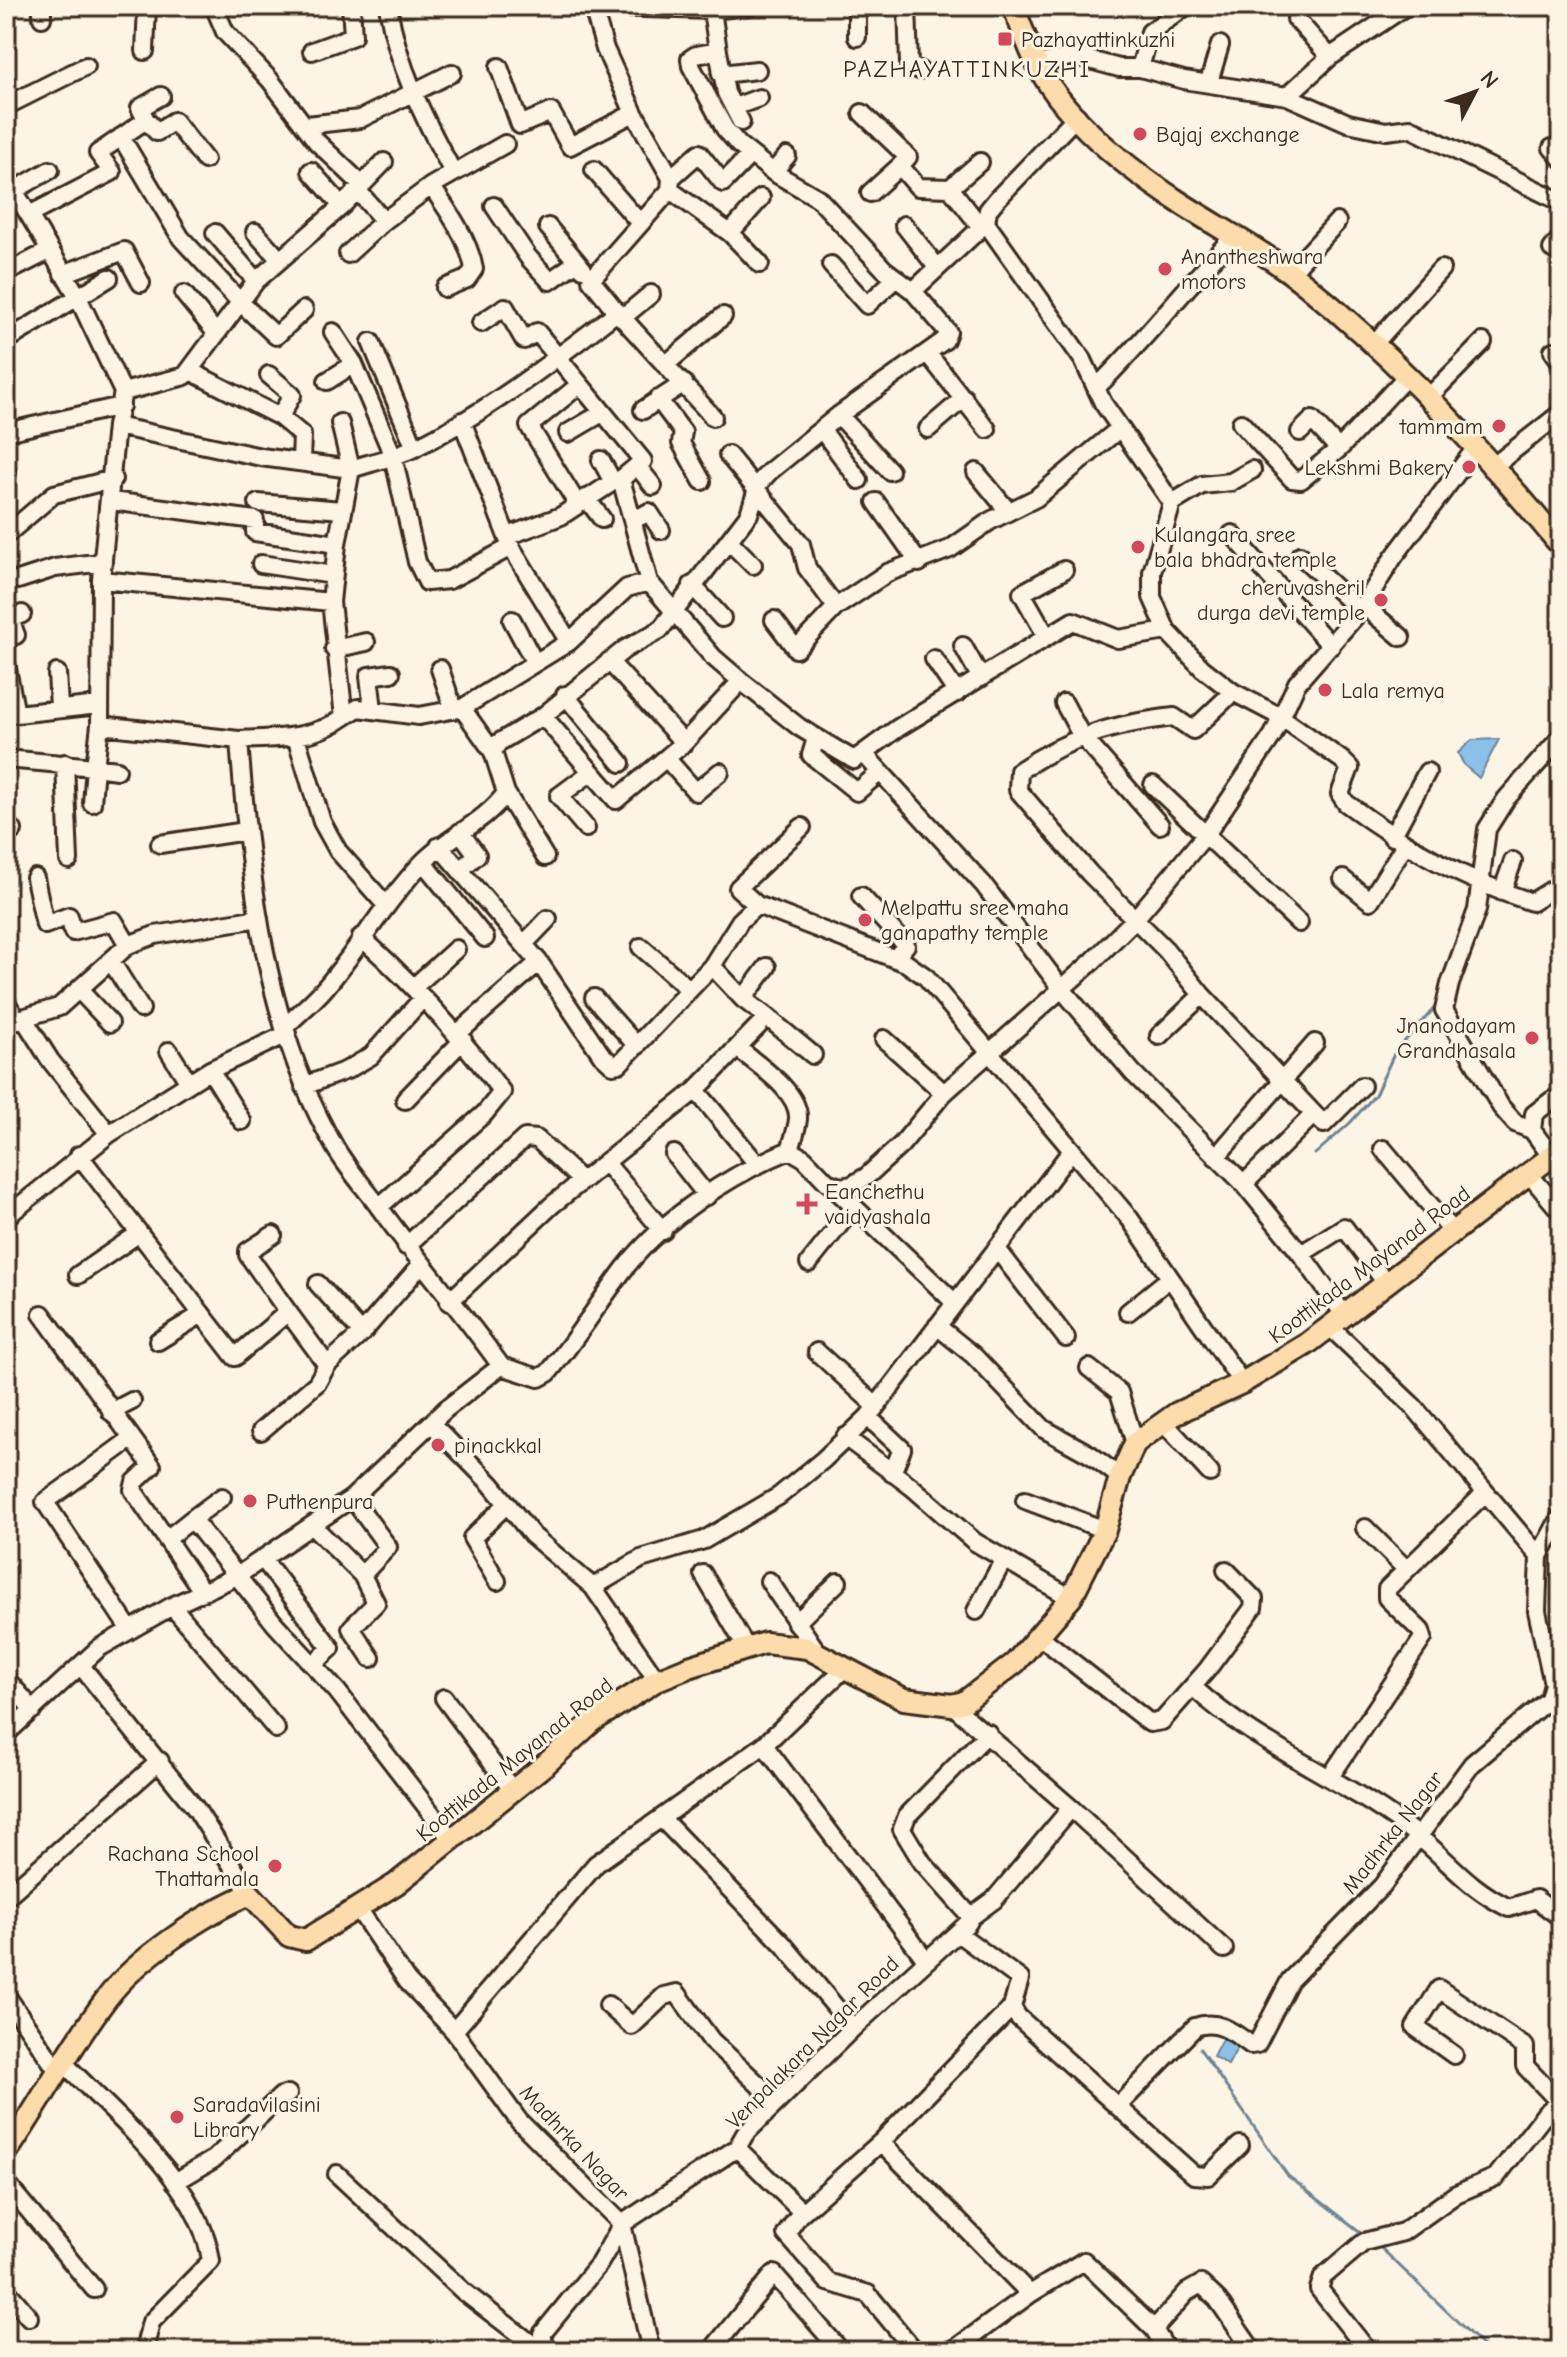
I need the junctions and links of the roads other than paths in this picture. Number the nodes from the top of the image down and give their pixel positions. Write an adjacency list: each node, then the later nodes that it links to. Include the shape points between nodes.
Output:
1 (147, 6): 17 (street)
2 (214, 6): 39 (street, via 225,32)
3 (351, 6): 18 (street, via 353,36)
4 (388, 6): 30 (street)
5 (575, 6): 12 (street)
6 (749, 6): 13 (street)
7 (857, 6): 15 (street)
8 (907, 6): 26 (street, via 909,65)
9 (1013, 6): 21 (main road)
10 (1186, 6): 24 (street, via 1150,32)
11 (1406, 6): 20 (street)
12 (593, 8): 13 (street); 35 (street)
13 (712, 10): 19 (street)
14 (1296, 19): 20 (street)
15 (857, 37)
16 (1220, 45): 29 (street)
17 (145, 51)
18 (312, 51)
19 (718, 51): 28 (street); 42 (street, via 696,55 691,66 725,129)
20 (1330, 57): 32 (street)
21 (1037, 64): 24 (street, via 1075,56); 37 (main road)
22 (86, 66): 34 (street)
23 (499, 67): 35 (street, via 520,125 551,112 570,146)
24 (1140, 68): 29 (street)
25 (757, 70): 28 (street)
26 (919, 70)
27 (452, 73): 30 (street)
28 (721, 74): 33 (street, via 738,114)
29 (1209, 82): 32 (street)
30 (412, 92): 39 (street, via 360,119); 51 (street)
31 (161, 96): 38 (street, via 140,108)
32 (1287, 96): 60 (street, via 1348,123 1386,131 1410,128)
33 (759, 98)
34 (6, 106)
35 (634, 113): 53 (street)
36 (862, 113): 47 (street, via 908,157)
37 (1077, 116): 68 (street, via 997,199); 73 (main road, via 1130,166)
38 (146, 120): 40 (street); 44 (street, via 157,132 174,121)
39 (307, 125): 54 (street)
40 (121, 137): 63 (street, via 98,153 112,172); 95 (street, via 181,238)
41 (505, 144): 51 (street)
42 (750, 155): 52 (street); 53 (street, via 723,183 699,153)
43 (787, 156): 52 (street)
44 (205, 160)
45 (384, 162): 54 (street)
46 (980, 162): 56 (street)
47 (900, 166): 56 (street, via 918,187); 58 (street)
48 (50, 170): 57 (street)
49 (594, 170): 65 (street)
50 (311, 171): 61 (street)
51 (453, 172): 55 (street)
52 (773, 172): 86 (street, via 818,198)
53 (670, 184): 65 (street); 72 (street)
54 (359, 186): 61 (street); 64 (street)
55 (431, 186): 64 (street); 90 (street, via 474,269 467,279)
56 (950, 188): 68 (street)
57 (11, 191): 63 (street)
58 (870, 193)
59 (761, 198): 72 (street)
60 (1561, 202)
61 (342, 206): 76 (street)
62 (494, 206): 77 (street, via 550,281)
63 (29, 215): 74 (street)
64 (384, 221): 75 (street)
65 (639, 222): 87 (street)
66 (1337, 222): 82 (street)
67 (904, 225): 80 (street)
68 (984, 225): 80 (street); 116 (street, via 1083,360)
69 (548, 227): 77 (street)
70 (255, 232): 76 (street)
71 (215, 233): 88 (street)
72 (730, 233): 78 (street)
73 (1234, 236): 82 (main road); 116 (street)
74 (49, 251): 83 (street); 84 (street)
75 (348, 254)
76 (280, 260): 88 (street)
77 (577, 262): 87 (street)
78 (760, 264)
79 (831, 265): 86 (street, via 867,305)
80 (936, 266): 91 (street)
81 (1441, 269): 105 (street)
82 (1291, 272): 105 (main road)
83 (6, 273)
84 (63, 274): 89 (street, via 124,251); 94 (street)
85 (109, 278): 94 (street)
86 (895, 279): 91 (street)
87 (591, 280): 97 (street)
88 (256, 281): 95 (street)
89 (141, 283)
90 (445, 288)
91 (913, 291): 106 (street, via 948,332)
92 (184, 294): 101 (street)
93 (651, 294): 97 (street)
94 (77, 295): 102 (street); 118 (street)
95 (241, 303): 96 (street, via 276,336); 101 (street)
96 (304, 310)
97 (620, 315): 107 (street); 109 (street)
98 (723, 316): 109 (street)
99 (481, 323): 107 (street, via 505,307 524,340 537,332)
100 (333, 332): 108 (street)
101 (216, 333): 110 (street)
102 (7, 340)
103 (371, 342): 138 (street)
104 (1483, 342): 120 (street)
105 (1373, 345): 112 (main road)
106 (928, 354): 117 (street); 124 (street)
107 (556, 359): 115 (street); 127 (street)
108 (354, 364): 113 (street); 142 (street)
109 (665, 365): 114 (street)
110 (190, 371): 118 (street); 125 (street)
111 (269, 375): 125 (street, via 292,395)
112 (1406, 377): 120 (main road); 139 (street)
113 (327, 381)
114 (684, 383): 119 (street); 126 (street)
115 (578, 386): 122 (street); 158 (street, via 529,426)
116 (1096, 388): 131 (street)
117 (964, 398): 132 (street); 133 (street)
118 (122, 399): 130 (street); 135 (street)
119 (658, 399): 121 (street); 154 (street, via 683,432 681,443)
120 (1427, 399): 140 (main road)
121 (643, 410)
122 (602, 413): 137 (street); 145 (street, via 643,461)
123 (1561, 413): 146 (street)
124 (839, 415): 134 (street); 149 (street)
125 (280, 417): 144 (street, via 302,435)
126 (713, 417)
127 (462, 421): 138 (street); 169 (street)
128 (340, 423): 147 (street)
129 (1241, 423): 139 (street, via 1296,480)
130 (116, 426): 144 (street); 151 (street)
131 (1120, 428): 161 (street); 163 (street, via 1036,498)
132 (928, 429)
133 (987, 429)
134 (822, 430): 152 (street); 156 (street, via 769,472)
135 (6, 432)
136 (1300, 432): 139 (street, via 1312,420)
137 (568, 433)
138 (415, 448): 142 (street)
139 (1339, 449)
140 (1475, 449): 146 (main road); 186 (street)
141 (728, 455): 156 (street)
142 (393, 456): 147 (street); 169 (street, via 417,562 427,582 449,580)
143 (601, 460): 153 (street)
144 (301, 461): 147 (street)
145 (638, 467): 153 (street); 155 (street)
146 (1491, 468): 172 (main road)
147 (351, 469): 162 (street)
148 (1252, 470): 161 (street, via 1231,482 1202,485)
149 (890, 471)
150 (976, 472): 163 (street)
151 (113, 479): 157 (street); 168 (street, via 54,494)
152 (859, 480)
153 (617, 481): 158 (street); 165 (street)
154 (702, 481)
155 (653, 486)
156 (756, 491): 170 (street, via 749,514); 185 (street, via 801,544 807,568)
157 (111, 501): 171 (street, via 255,520 255,532); 174 (street)
158 (582, 501): 164 (street); 169 (street)
159 (876, 502): 175 (street)
160 (258, 503): 162 (street)
161 (1172, 503): 192 (street, via 1152,572 1152,597)
162 (342, 510): 171 (street)
163 (1008, 511): 175 (street)
164 (602, 519)
165 (634, 520): 166 (street, via 649,512); 182 (street)
166 (661, 530)
167 (1232, 534): 199 (street)
168 (6, 535)
169 (509, 541): 197 (street)
170 (729, 541): 177 (street); 183 (street)
171 (337, 544): 179 (street)
172 (1561, 546)
173 (1300, 555): 186 (street)
174 (103, 562): 180 (street, via 55,568); 181 (street)
175 (919, 563): 185 (street, via 887,573)
176 (261, 564): 179 (street)
177 (753, 565)
178 (1064, 570): 193 (street, via 1022,593)
179 (333, 575): 184 (street)
180 (18, 580)
181 (101, 580): 184 (street); 215 (street)
182 (649, 582): 187 (street); 197 (street, via 627,588)
183 (692, 585): 187 (street); 189 (street)
184 (331, 602): 200 (street)
185 (836, 607): 191 (street, via 796,649)
186 (1362, 608): 194 (street); 199 (street)
187 (676, 612): 202 (street, via 660,630); 209 (street)
188 (22, 614): 195 (street, via 10,619 16,635)
189 (722, 618)
190 (512, 620): 203 (street)
191 (774, 620)
192 (1167, 631): 193 (street, via 1118,639 1073,621); 211 (street)
193 (1047, 637): 208 (street)
194 (1401, 637)
195 (6, 638)
196 (366, 642): 200 (street)
197 (569, 642): 203 (street)
198 (963, 646): 208 (street)
199 (1331, 646): 221 (street, via 1297,683)
200 (334, 649): 220 (street)
201 (934, 659): 212 (street)
202 (609, 661): 213 (street); 228 (street)
203 (535, 663): 217 (street)
204 (6, 664): 210 (street)
205 (440, 669): 217 (street)
206 (57, 673): 216 (street)
207 (391, 673): 218 (street, via 369,676)
208 (981, 678): 212 (street)
209 (741, 681): 226 (street); 228 (street)
210 (8, 684): 216 (street, via 16,714)
211 (1233, 692): 221 (street); 223 (street, via 1193,730 1174,717)
212 (957, 693): 230 (street)
213 (565, 695): 219 (street); 234 (street)
214 (1064, 703): 223 (street)
215 (99, 705): 216 (street); 222 (street)
216 (59, 707)
217 (458, 709): 218 (street, via 419,716); 229 (street)
218 (373, 710): 220 (street, via 358,708)
219 (543, 716): 229 (street, via 498,743); 240 (street)
220 (344, 717): 224 (street, via 326,730)
221 (1281, 717): 249 (street); 250 (street, via 1350,768 1340,794)
222 (100, 725): 227 (street); 235 (street)
223 (1081, 735): 244 (street); 268 (street, via 1019,771 1018,790)
224 (296, 737): 227 (street); 264 (street, via 322,822 338,851)
225 (1561, 737): 260 (street, via 1491,820)
226 (816, 738): 230 (street, via 854,760); 238 (street, via 811,755 857,792)
227 (239, 740): 247 (street)
228 (684, 743): 232 (street)
229 (493, 752): 242 (street)
230 (865, 755): 238 (street)
231 (6, 759): 233 (street)
232 (667, 759): 237 (street, via 696,792); 240 (street, via 616,800)
233 (65, 763): 235 (street); 254 (street)
234 (621, 763)
235 (95, 767): 236 (street); 243 (street)
236 (117, 770)
237 (720, 772)
238 (880, 772): 281 (street, via 983,884)
239 (1427, 772): 250 (street)
240 (590, 773): 246 (street, via 559,796)
241 (1153, 785): 249 (street)
242 (506, 793): 248 (street, via 492,811); 253 (street)
243 (92, 803)
244 (1160, 825)
245 (802, 827): 265 (street, via 738,888)
246 (586, 828)
247 (246, 831): 251 (street); 266 (street)
248 (460, 832): 252 (street); 257 (street, via 477,855)
249 (1207, 833): 268 (street); 269 (street)
250 (1398, 842): 259 (street, via 1370,901); 260 (street)
251 (160, 844)
252 (439, 846): 256 (street); 257 (street)
253 (545, 857)
254 (69, 860)
255 (1513, 861): 262 (street)
256 (423, 862): 264 (street); 271 (street)
257 (460, 870): 272 (street)
258 (35, 878): 273 (street, via 45,925 69,916 73,932 114,921)
259 (1343, 879)
260 (1480, 883): 262 (street); 314 (street, via 1477,910 1444,1010 1501,1107 1515,1123)
261 (1561, 884): 262 (street, via 1532,902)
262 (1502, 892)
263 (861, 896): 276 (street, via 906,945)
264 (385, 904): 270 (street)
265 (757, 905): 276 (street); 279 (street, via 740,921)
266 (259, 918): 273 (street, via 155,935); 293 (street)
267 (548, 919): 272 (street)
268 (1135, 919): 281 (street); 285 (street)
269 (1299, 923)
270 (361, 937): 284 (street); 293 (street, via 323,991)
271 (485, 938)
272 (524, 944): 278 (street)
273 (128, 945): 277 (street)
274 (641, 947): 282 (street)
275 (456, 949): 284 (street)
276 (895, 959): 302 (street, via 926,977)
277 (111, 961): 283 (street); 289 (street)
278 (539, 962): 295 (street); 298 (street, via 606,1060 619,1064)
279 (712, 966): 282 (street); 287 (street)
280 (767, 967): 287 (street)
281 (1061, 988): 302 (street); 322 (street, via 1133,1073)
282 (689, 989): 298 (street)
283 (80, 991): 291 (street, via 59,1007); 292 (street)
284 (419, 992): 295 (street); 306 (street, via 371,1056)
285 (1202, 995): 294 (street); 304 (street)
286 (594, 998): 298 (street)
287 (743, 999): 290 (street)
288 (6, 1002): 291 (street)
289 (141, 1009)
290 (767, 1017): 299 (street); 301 (street)
291 (16, 1021): 315 (street)
292 (110, 1023)
293 (286, 1030): 303 (street); 306 (street)
294 (1159, 1036)
295 (460, 1037): 310 (street); 330 (street, via 502,1092)
296 (884, 1039): 309 (street)
297 (1315, 1043): 304 (street)
298 (637, 1046)
299 (739, 1049): 308 (street); 317 (street, via 790,1094 797,1107)
300 (169, 1051): 305 (street)
301 (813, 1055)
302 (988, 1055): 309 (street); 318 (street)
303 (210, 1070): 305 (street); 313 (street)
304 (1284, 1082): 312 (street); 322 (street)
305 (189, 1083): 315 (street)
306 (304, 1086): 330 (street, via 337,1150)
307 (1362, 1086): 312 (street, via 1324,1124)
308 (696, 1090): 323 (street); 324 (street)
309 (944, 1093): 327 (street, via 867,1176 840,1187)
310 (405, 1100)
311 (1552, 1100): 314 (street, via 1534,1114)
312 (1314, 1114): 328 (street)
313 (242, 1121)
314 (1532, 1130): 319 (street)
315 (109, 1134): 321 (street)
316 (1383, 1149): 335 (street)
317 (790, 1150): 324 (street); 327 (street)
318 (1072, 1150): 339 (street); 344 (street, via 1130,1219)
319 (1556, 1153): 325 (main road, Koottikada Mayanad Road)
320 (674, 1154): 329 (street)
321 (79, 1155): 333 (street); 336 (street)
322 (1216, 1157): 328 (street)
323 (605, 1162): 326 (street); 334 (street)
324 (757, 1164): 329 (street)
325 (1529, 1174): 332 (street); 335 (main road, Koottikada Mayanad Road)
326 (582, 1181): 338 (street, via 537,1139 525,1138); 348 (street)
327 (827, 1182): 331 (street)
328 (1244, 1184): 340 (street)
329 (707, 1196): 334 (street)
330 (379, 1207): 338 (street)
331 (853, 1208): 341 (street); 347 (street)
332 (1561, 1212)
333 (7, 1215)
334 (663, 1231): 360 (street, via 627,1265 548,1373 539,1378)
335 (1452, 1231): 345 (main road, Koottikada Mayanad Road)
336 (138, 1234): 343 (street); 352 (street)
337 (273, 1235): 349 (street, via 248,1251)
338 (406, 1246): 342 (street)
339 (997, 1249): 347 (street); 356 (street)
340 (1301, 1254): 345 (street, via 1344,1227); 353 (street)
341 (809, 1263)
342 (420, 1266): 348 (street); 355 (street)
343 (78, 1275)
344 (1170, 1278): 350 (street); 362 (street)
345 (1386, 1283): 353 (main road, Koottikada Mayanad Road)
346 (318, 1284): 355 (street)
347 (953, 1301): 354 (street)
348 (449, 1302): 360 (street)
349 (288, 1312): 352 (street, via 235,1357); 359 (street)
350 (1128, 1312)
351 (42, 1314): 365 (street)
352 (202, 1314): 357 (street)
353 (1337, 1321): 362 (main road, Koottikada Mayanad Road); 375 (street)
354 (937, 1326): 364 (street); 374 (street, via 973,1355 1044,1429)
355 (362, 1333): 359 (street)
356 (1066, 1338)
357 (158, 1341)
358 (817, 1352): 364 (street)
359 (327, 1365): 368 (street, via 317,1383)
360 (501, 1366): 366 (street)
361 (1089, 1368): 371 (street, via 1119,1392)
362 (1242, 1383): 367 (main road, Koottikada Mayanad Road)
363 (132, 1401): 365 (street)
364 (872, 1411): 369 (street); 372 (street, via 902,1449)
365 (111, 1412): 370 (street)
366 (431, 1423): 377 (street); 379 (street)
367 (1164, 1423): 371 (main road, Koottikada Mayanad Road); 373 (street)
368 (261, 1431)
369 (845, 1437): 372 (street); 397 (street, via 779,1496 704,1540 641,1559)
370 (131, 1439): 385 (street, via 152,1466 133,1490); 403 (street, via 45,1502)
371 (1135, 1443): 374 (main road)
372 (892, 1473): 388 (street, via 975,1542)
373 (1210, 1473)
374 (1120, 1477): 384 (main road)
375 (1485, 1493): 386 (street); 389 (street)
376 (222, 1497): 381 (street)
377 (352, 1498): 382 (street); 392 (street, via 388,1547)
378 (1025, 1500): 384 (street)
379 (506, 1505): 394 (street, via 472,1538); 397 (street)
380 (1561, 1516): 386 (street)
381 (192, 1519): 385 (street); 393 (street)
382 (312, 1525): 387 (street); 392 (street)
383 (1365, 1528): 389 (street)
384 (1105, 1530): 399 (main road)
385 (168, 1538): 398 (street)
386 (1539, 1556): 426 (street, Madhrka Nagar, via 1537,1611 1553,1684 1549,1699 1472,1764)
387 (263, 1559): 393 (street); 408 (street, via 331,1648)
388 (1004, 1559): 399 (street); 401 (street)
389 (1406, 1569): 422 (street, via 1385,1595 1423,1638)
390 (1226, 1570): 413 (street, via 1255,1603)
391 (703, 1574): 405 (street)
392 (362, 1575): 407 (street, via 376,1603 351,1628)
393 (237, 1576): 398 (street); 408 (street)
394 (497, 1581)
395 (769, 1581): 402 (street)
396 (838, 1582): 402 (street)
397 (593, 1587): 411 (street)
398 (202, 1591): 400 (street)
399 (1071, 1598): 404 (main road)
400 (172, 1606): 403 (street); 417 (street)
401 (976, 1611)
402 (796, 1623): 406 (street)
403 (130, 1630): 409 (street)
404 (1038, 1635): 413 (street, via 1150,1723 1162,1721); 415 (main road, via 998,1677)
405 (746, 1647): 406 (main road, Koottikada Mayanad Road, via 765,1643); 411 (main road, Koottikada Mayanad Road)
406 (819, 1654): 410 (main road, Koottikada Mayanad Road)
407 (371, 1658)
408 (314, 1664): 427 (street)
409 (81, 1666): 416 (street); 421 (street)
410 (845, 1668): 415 (main road, Koottikada Mayanad Road, via 904,1699); 420 (street)
411 (657, 1680): 423 (main road, Koottikada Mayanad Road, via 593,1721)
412 (8, 1681): 416 (street)
413 (1193, 1687): 422 (street, via 1225,1713)
414 (444, 1698): 423 (street)
415 (952, 1705): 418 (street)
416 (33, 1710): 419 (street)
417 (276, 1729)
418 (988, 1733): 424 (street); 431 (street, via 907,1816 902,1829 922,1862)
419 (6, 1734)
420 (764, 1745): 425 (street); 435 (street)
421 (160, 1761): 428 (street); 429 (street)
422 (1330, 1777): 426 (street)
423 (513, 1791): 427 (main road, Koottikada Mayanad Road)
424 (1071, 1808): 431 (street, via 994,1900); 434 (street)
425 (663, 1820): 439 (street, via 783,1944); 440 (street, via 596,1864)
426 (1418, 1836): 432 (street, via 1478,1893 1509,1908 1536,1899); 446 (street, Madhrka Nagar, via 1382,1886 1290,1980 1257,2044 1224,2027 1195,2027)
427 (452, 1840): 430 (main road, Koottikada Mayanad Road)
428 (250, 1894): 430 (main road, Koottikada Mayanad Road, via 298,1940); 442 (main road, via 228,1903 155,1954 109,1995)
429 (6, 1897)
430 (359, 1910): 440 (street, Madhrka Nagar, via 407,1981)
431 (971, 1917): 433 (street)
432 (1561, 1918)
433 (959, 1934): 435 (street, Venpalakara Nagar Road); 438 (street, via 1020,1979)
434 (1224, 1949)
435 (926, 1960): 439 (street, Venpalakara Nagar Road)
436 (6, 1995): 442 (street)
437 (608, 2005): 445 (street, via 632,2026 664,1996 677,1993 711,2040)
438 (1012, 2007): 446 (street); 447 (street)
439 (853, 2028): 445 (street, Venpalakara Nagar Road)
440 (454, 2031): 455 (street, Madhrka Nagar, via 519,2121)
441 (1454, 2055): 444 (street, via 1415,2027 1439,1989 1525,2047 1525,2066)
442 (60, 2066): 449 (main road); 452 (street)
443 (288, 2094): 452 (street, via 214,2159)
444 (1560, 2101): 470 (street, via 1496,2177 1456,2194 1403,2232 1364,2242 1323,2277 1319,2289)
445 (777, 2102): 450 (street, Venpalakara Nagar Road)
446 (1118, 2106): 448 (street, via 1197,2177 1211,2173)
447 (881, 2142): 454 (street); 458 (street)
448 (1240, 2145)
449 (7, 2148)
450 (737, 2148): 454 (street); 455 (street, Venpalakara Nagar Road)
451 (337, 2174): 462 (street, via 464,2292)
452 (175, 2182): 461 (street, via 208,2238 211,2261 151,2322)
453 (6, 2183): 456 (street)
454 (802, 2212): 466 (street, via 788,2229 788,2241 828,2282 868,2294)
455 (622, 2224): 462 (street, Venpalakara Nagar Road, via 599,2264 542,2334); 463 (street, Madhrka Nagar)
456 (94, 2289)
457 (6, 2290): 459 (street)
458 (1030, 2294): 460 (street, via 1084,2261); 467 (street)
459 (29, 2317)
460 (1154, 2329): 468 (street); 469 (street, via 1201,2284)
461 (144, 2351)
462 (544, 2351)
463 (651, 2351)
464 (711, 2351): 465 (street, via 774,2274)
465 (841, 2351)
466 (915, 2351)
467 (952, 2351)
468 (1167, 2351)
469 (1253, 2351)
470 (1368, 2351)

